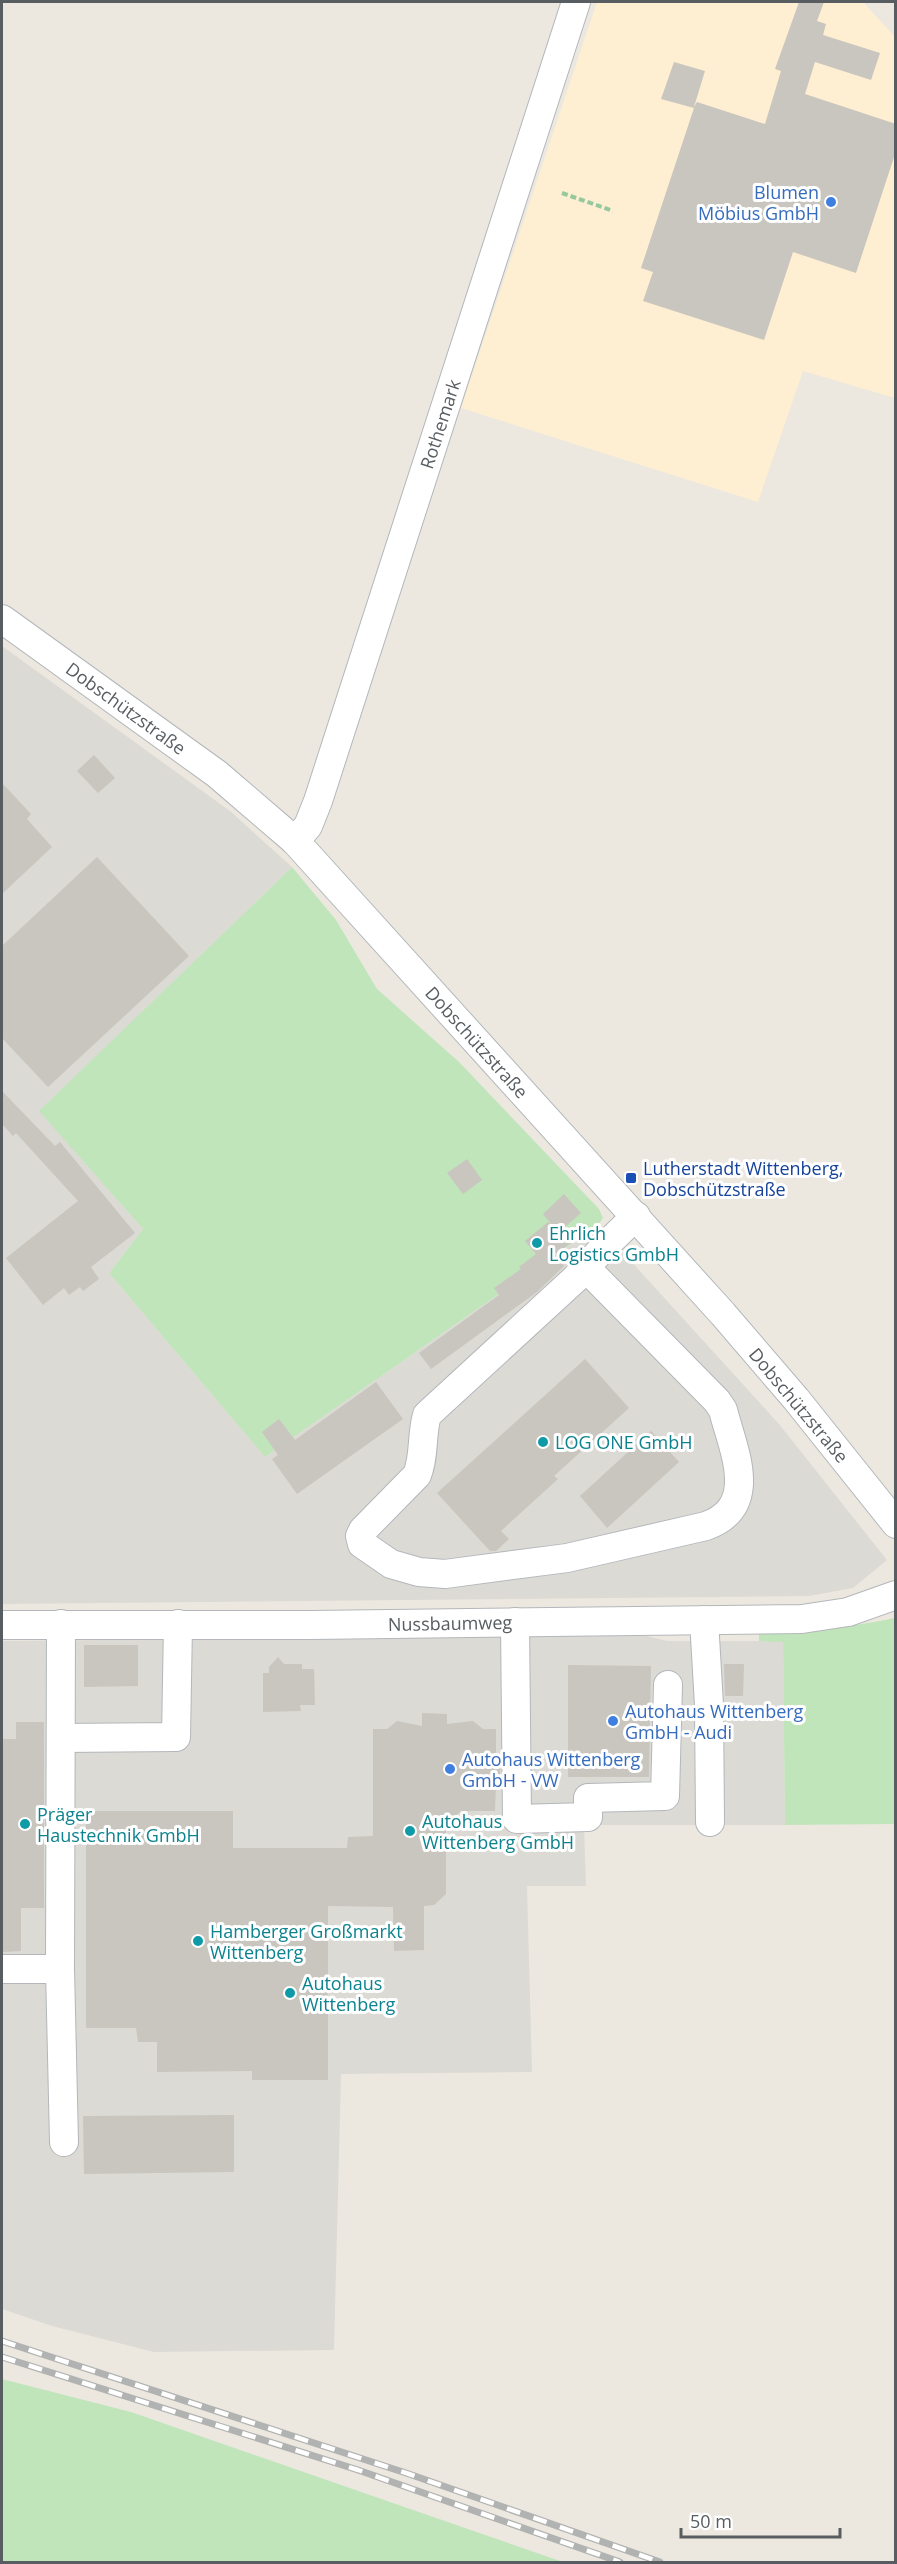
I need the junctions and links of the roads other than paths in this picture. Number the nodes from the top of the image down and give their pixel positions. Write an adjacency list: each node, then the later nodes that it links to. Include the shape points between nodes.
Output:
1 (576, 2): 3 (street, Rothemark, via 318,801 308,826)
2 (2, 619): 3 (street, Dobschützstraße, via 217,774)
3 (294, 841): 4 (street, Dobschützstraße)
4 (636, 1216): 5 (street); 6 (street, Dobschützstraße, via 796,1399)
5 (586, 1268): 5 (street, via 427,1415 417,1475 360,1536 371,1552 410,1570 445,1574 567,1558 706,1526 724,1517 734,1506 739,1473 723,1410)
6 (896, 1524)
7 (896, 1595): 8 (street, Nussbaumweg, via 828,1616)
8 (704, 1620): 9 (street, Nussbaumweg); 15 (street)
9 (516, 1622): 11 (street, Nussbaumweg); 14 (street, via 517,1819 588,1817 588,1798 665,1796)
10 (61, 1624): 11 (street, Nussbaumweg); 12 (street, Nussbaumweg); 16 (street)
11 (178, 1624): 16 (street, via 176,1737)
12 (2, 1625)
13 (668, 1685): 14 (street)
14 (665, 1734): 15 (street)
15 (709, 1735): 17 (street)
16 (61, 1738): 19 (street)
17 (710, 1822)
18 (2, 1969): 19 (street)
19 (60, 1969): 20 (street)
20 (64, 2142)

